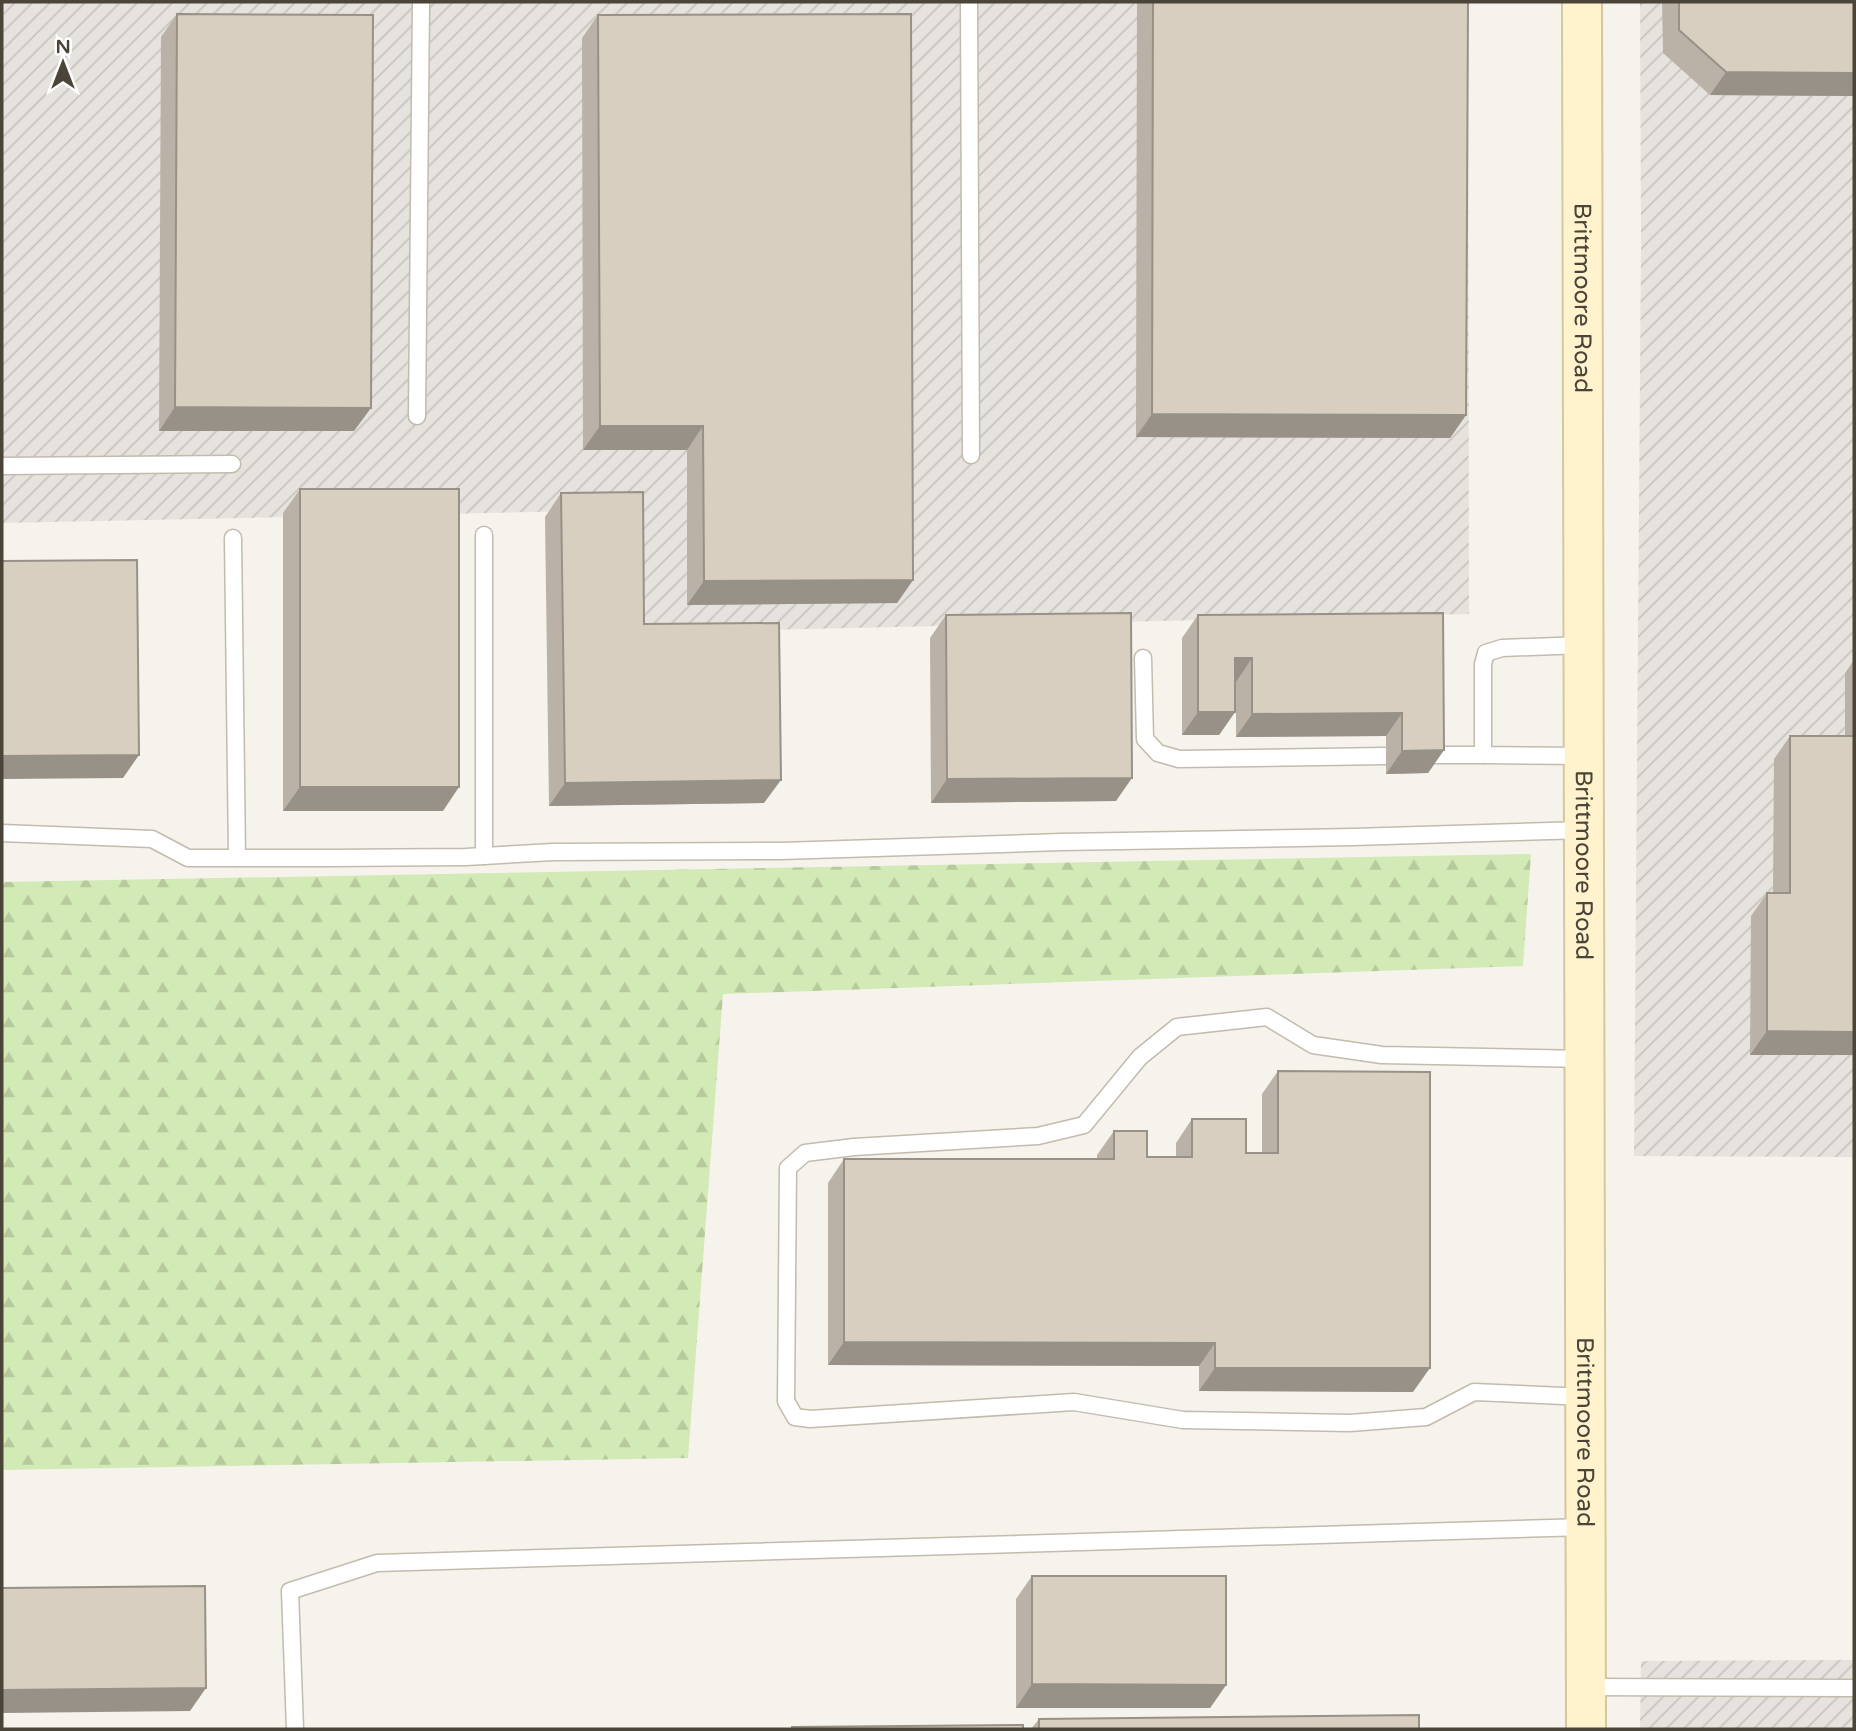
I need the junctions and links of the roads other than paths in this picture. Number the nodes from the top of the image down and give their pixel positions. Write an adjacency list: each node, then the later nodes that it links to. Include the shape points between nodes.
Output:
1 (421, 2): 4 (lane)
2 (969, 2): 5 (lane)
3 (1581, 2): 10 (main road, Brittmoore Road)
4 (418, 416)
5 (971, 455)
6 (232, 464): 7 (lane)
7 (2, 466)
8 (484, 535): 18 (lane)
9 (233, 538): 19 (lane)
10 (1583, 645): 13 (lane, via 1502,648 1486,653); 15 (main road, Brittmoore Road)
11 (1143, 658): 14 (lane, via 1145,739 1158,753 1179,759)
12 (1428, 755): 13 (lane)
13 (1483, 755): 15 (lane)
14 (1386, 756)
15 (1584, 756): 16 (main road, Brittmoore Road)
16 (1584, 830): 18 (lane); 20 (main road, Brittmoore Road)
17 (2, 833): 19 (lane, via 152,839 188,858)
18 (484, 856): 19 (lane)
19 (237, 858)
20 (1585, 1059): 21 (main road, Brittmoore Road); 21 (lane, via 1382,1055 1313,1045 1267,1017 1177,1027 1140,1057 1084,1125 1038,1136 805,1153 788,1168 786,1401 795,1417 810,1419 1074,1402 1183,1420 1350,1423 1426,1417 1474,1392)
21 (1586, 1398): 22 (main road, Brittmoore Road)
22 (1586, 1527): 23 (main road, Brittmoore Road); 25 (lane, via 377,1563 290,1591)
23 (1586, 1687): 24 (lane); 26 (main road, Brittmoore Road)
24 (1854, 1688)
25 (295, 1729)
26 (1586, 1729)

